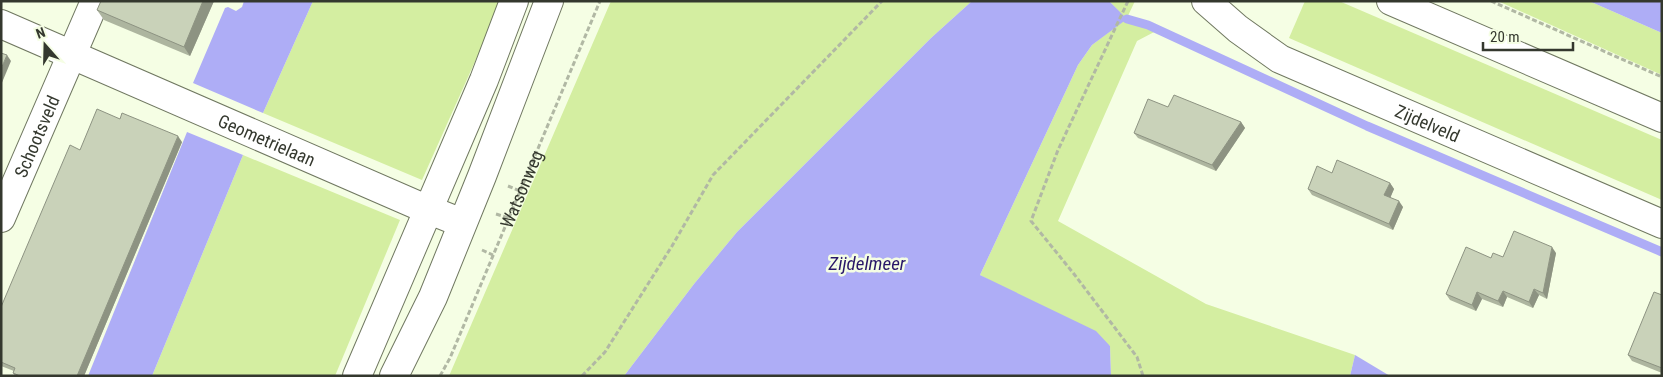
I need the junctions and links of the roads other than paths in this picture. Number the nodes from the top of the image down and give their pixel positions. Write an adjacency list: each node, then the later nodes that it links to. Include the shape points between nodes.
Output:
1 (95, 1): 7 (street)
2 (514, 1): 9 (street, via 481,89)
3 (549, 1): 11 (street)
4 (1206, 1): 12 (street, Zijdelveld, via 1238,30 1280,59)
5 (1391, 1): 8 (street)
6 (1, 24): 7 (street, Geometrielaan)
7 (72, 55): 9 (street, Geometrielaan); 10 (street, Schootsveld)
8 (1662, 118)
9 (427, 209): 11 (street, Geometrielaan); 13 (street)
10 (1, 218)
11 (462, 223): 14 (street, via 417,334)
12 (1662, 224)
13 (357, 376)
14 (394, 376)

